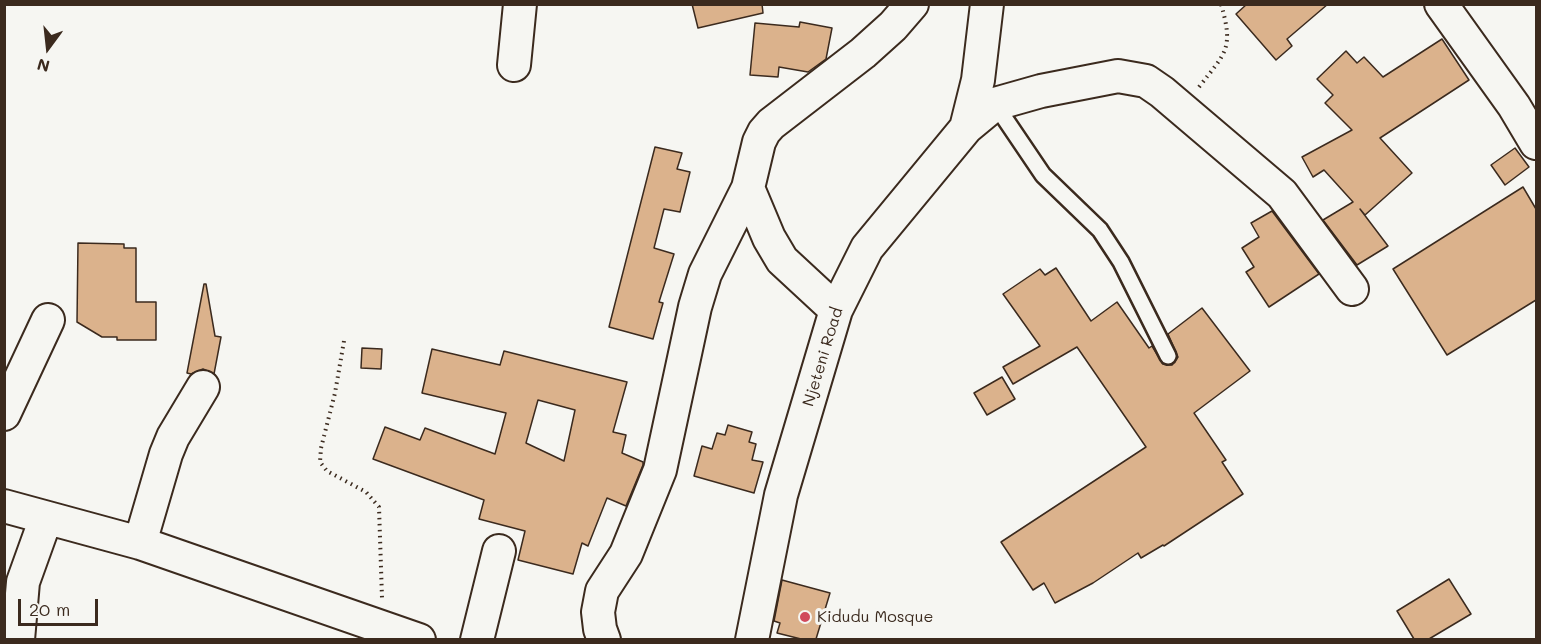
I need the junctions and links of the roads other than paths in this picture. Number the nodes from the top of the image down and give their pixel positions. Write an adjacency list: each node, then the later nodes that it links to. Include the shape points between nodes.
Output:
1 (520, 4): 5 (street)
2 (912, 4): 9 (street, via 863,53 771,124 759,142)
3 (987, 4): 7 (street, Njeteni Road, via 978,80)
4 (1441, 4): 8 (street)
5 (514, 65)
6 (995, 104): 7 (street); 10 (street, via 1118,76 1146,81 1281,194); 13 (lane, via 1042,175 1100,230 1121,262)
7 (966, 128): 11 (street, Njeteni Road, via 867,248)
8 (1536, 143)
9 (748, 188): 11 (street, via 782,260); 23 (street, via 705,274 660,470 626,554 602,591 598,612)
10 (1352, 289)
11 (836, 310): 24 (street, Njeteni Road, via 781,495)
12 (48, 320): 15 (street)
13 (1168, 356)
14 (203, 387): 18 (street, via 170,446)
15 (4, 414)
16 (4, 506): 17 (street)
17 (46, 518): 18 (street); 20 (street, via 23,582)
18 (140, 543): 21 (street)
19 (499, 551): 22 (street)
20 (18, 639)
21 (419, 639)
22 (477, 639)
23 (604, 639)
24 (752, 639)

